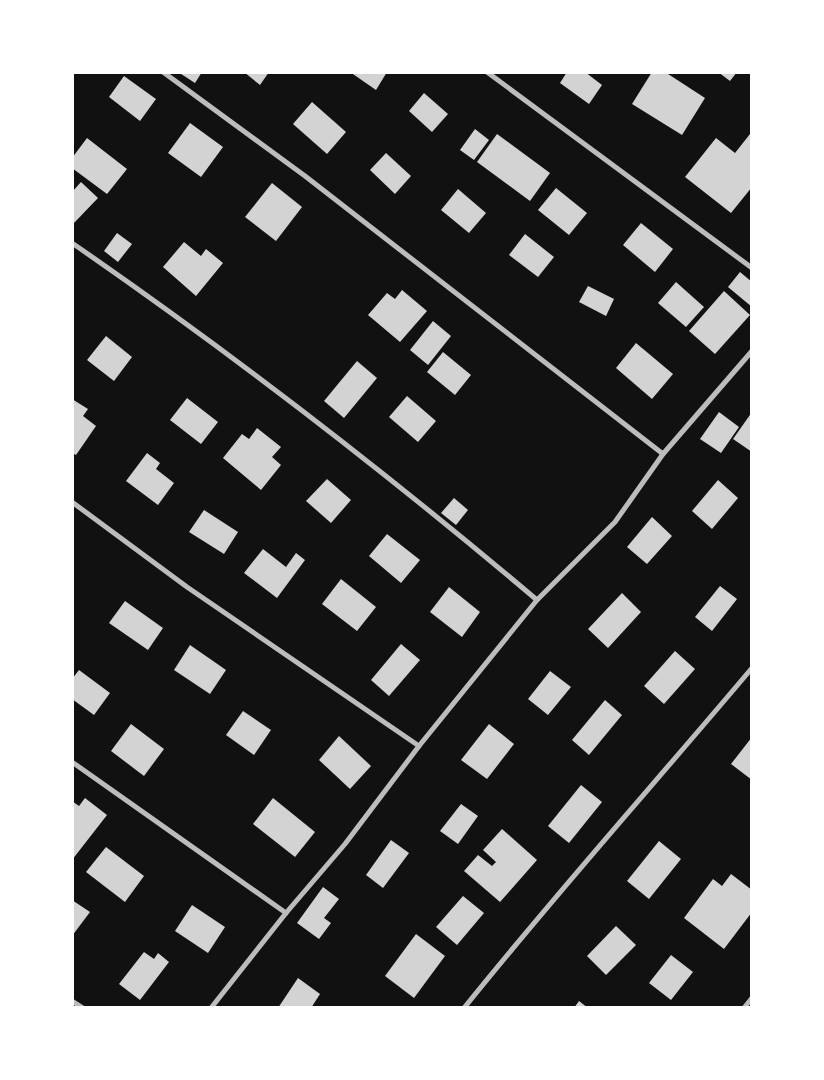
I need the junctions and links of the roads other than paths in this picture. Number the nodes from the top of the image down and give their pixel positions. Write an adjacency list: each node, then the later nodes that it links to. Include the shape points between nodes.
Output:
1 (163, 72): 6 (street, via 305,176)
2 (486, 72): 4 (street)
3 (72, 243): 8 (street, via 298,407)
4 (752, 268)
5 (752, 351): 6 (street)
6 (663, 454): 8 (street, via 614,522)
7 (72, 502): 10 (street, via 187,587)
8 (537, 600): 10 (street)
9 (752, 668): 17 (street)
10 (418, 746): 12 (street, via 345,844)
11 (72, 762): 12 (street)
12 (286, 913): 16 (street)
13 (752, 998): 18 (street)
14 (72, 1000): 15 (street)
15 (83, 1008)
16 (211, 1008)
17 (464, 1008)
18 (744, 1008)

